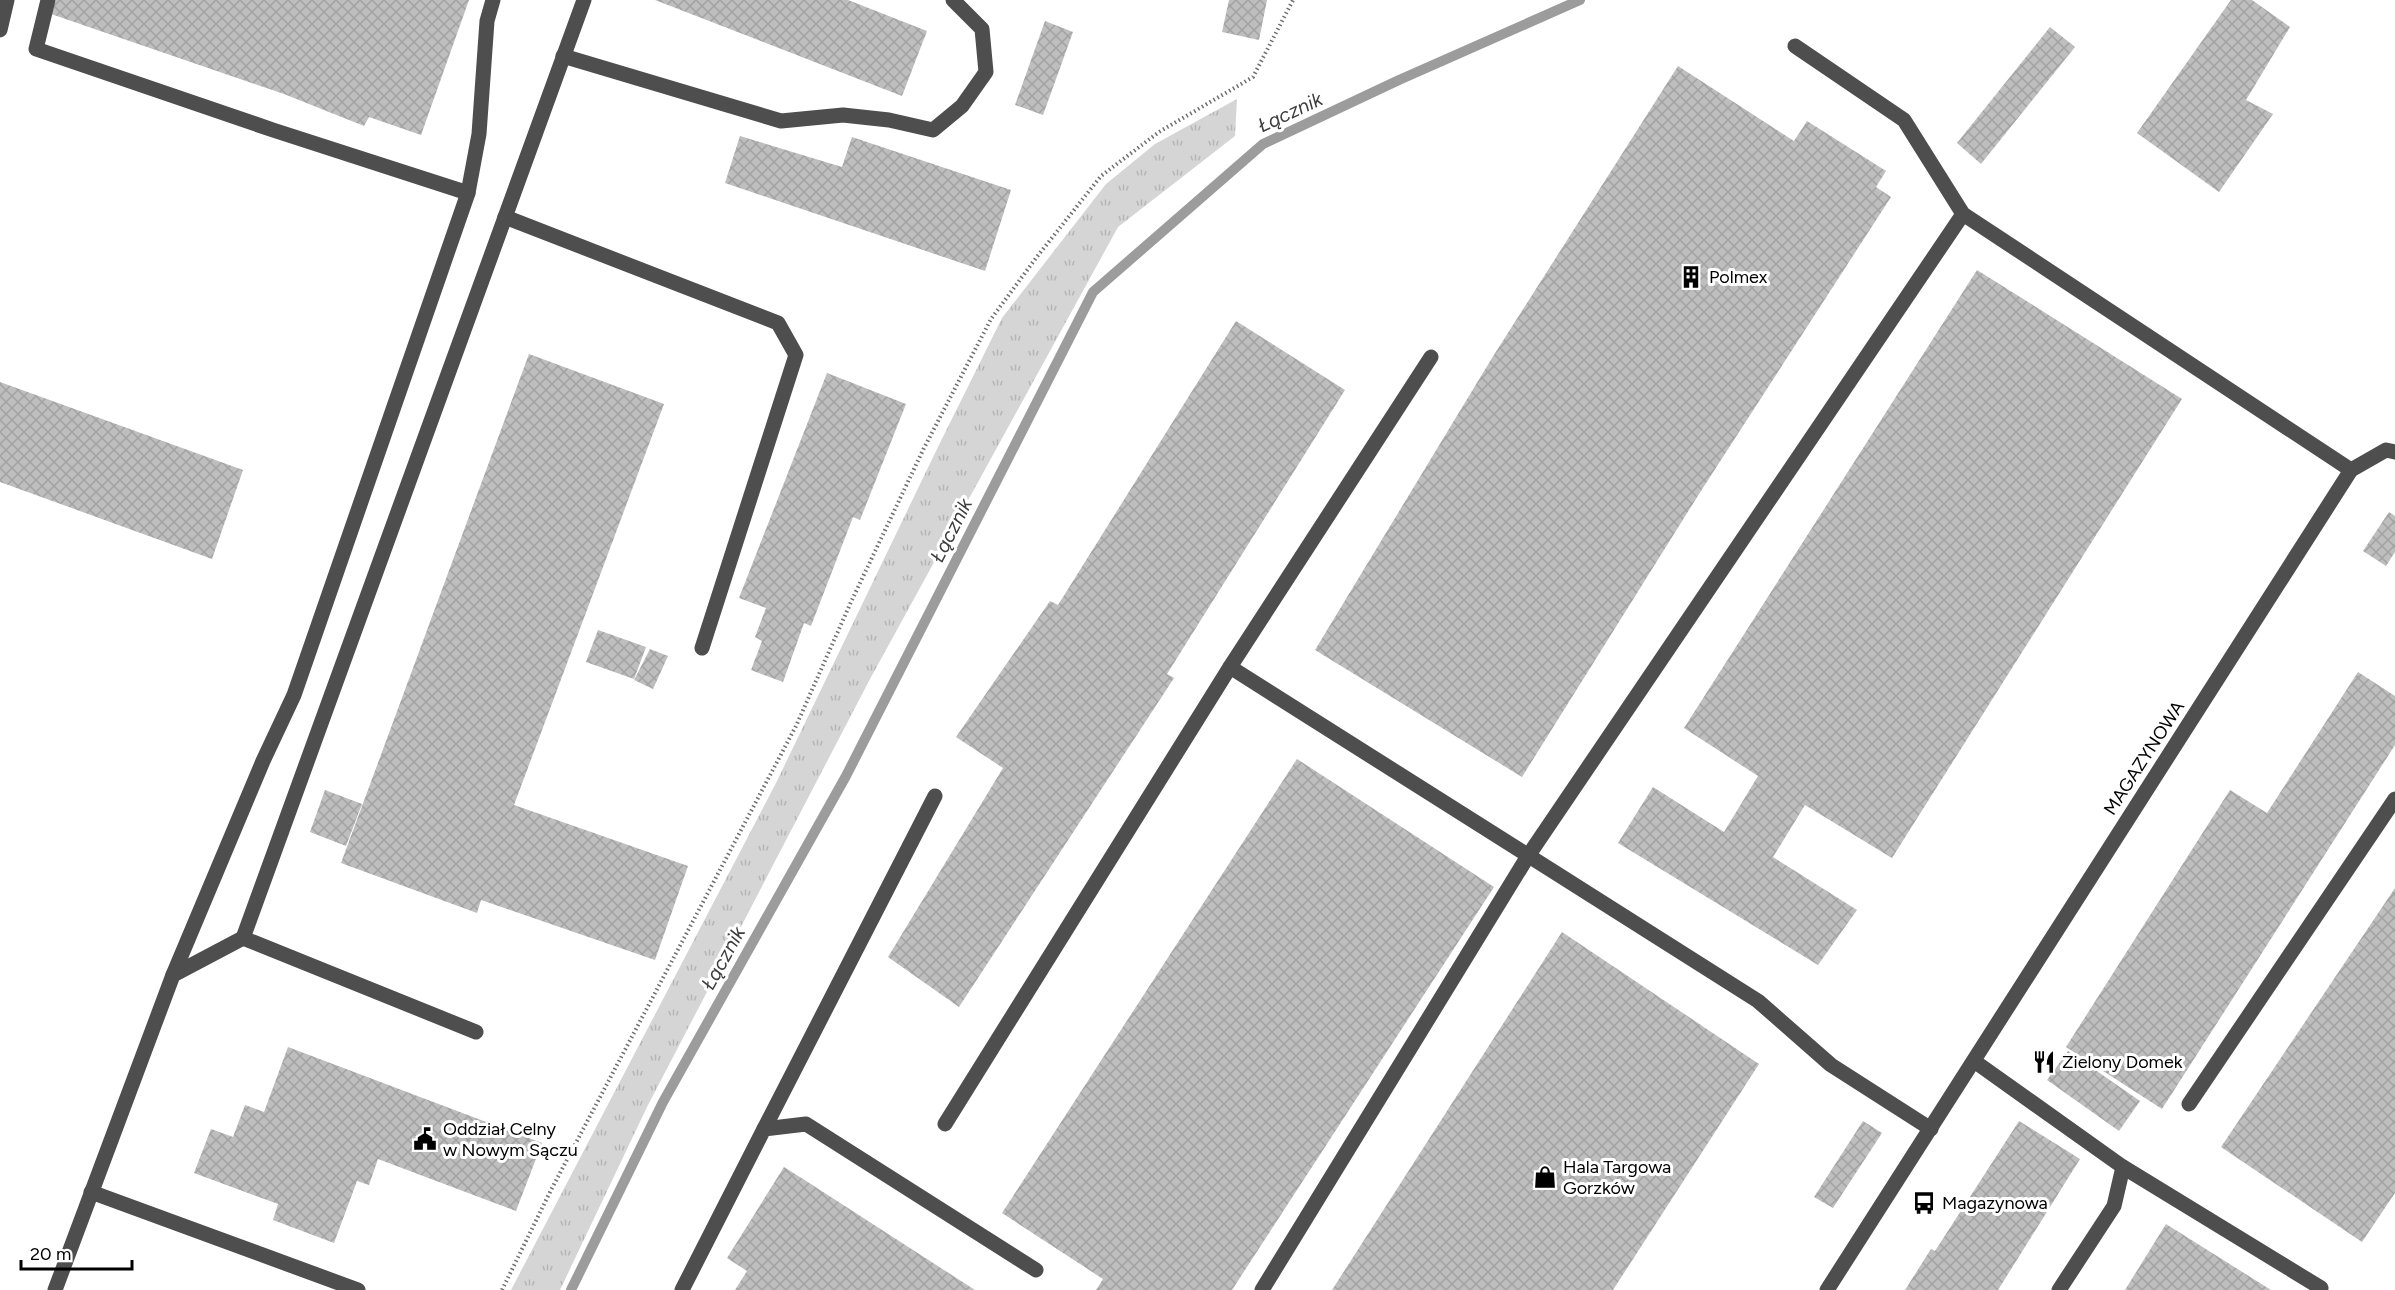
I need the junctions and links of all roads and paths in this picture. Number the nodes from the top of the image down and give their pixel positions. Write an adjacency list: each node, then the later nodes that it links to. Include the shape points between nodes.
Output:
1 (7, 0): 7 (street)
2 (48, 0): 10 (street, via 36,49)
3 (493, 0): 10 (street, via 487,21 479,135)
4 (584, 0): 9 (street)
5 (953, 0): 9 (street, via 982,29 986,72 962,106 933,130 843,115 782,121)
6 (1293, 0): 35 (path, via 1253,77 1160,132 1101,176 991,319 924,448 796,726)
7 (0, 30)
8 (1795, 46): 11 (street, via 1904,120)
9 (563, 56): 12 (street)
10 (468, 193): 22 (street, via 294,695)
11 (1963, 214): 15 (street); 20 (street)
12 (505, 217): 16 (street, via 778,323 796,355); 21 (street)
13 (1431, 357): 17 (street)
14 (2395, 452): 15 (street, MAGAZYNOWA, via 2386,450)
15 (2351, 470): 24 (street, MAGAZYNOWA)
16 (702, 648)
17 (1230, 667): 20 (street); 26 (street)
18 (935, 796): 27 (street)
19 (2395, 799): 25 (street)
20 (1528, 856): 28 (street, via 1758,1000 1831,1065); 37 (street)
21 (243, 938): 22 (street); 23 (street)
22 (173, 975): 30 (street)
23 (476, 1032)
24 (1974, 1061): 28 (street, MAGAZYNOWA); 29 (street)
25 (2190, 1104)
26 (945, 1124)
27 (764, 1129): 31 (street, via 806,1124); 36 (street)
28 (1931, 1129): 38 (street, MAGAZYNOWA)
29 (2123, 1167): 32 (street); 39 (street, via 2114,1206)
30 (91, 1192): 33 (street); 34 (street)
31 (1036, 1270)
32 (2321, 1288)
33 (55, 1290)
34 (358, 1290)
35 (502, 1290)
36 (682, 1290)
37 (1262, 1290)
38 (1827, 1290)
39 (2059, 1290)

